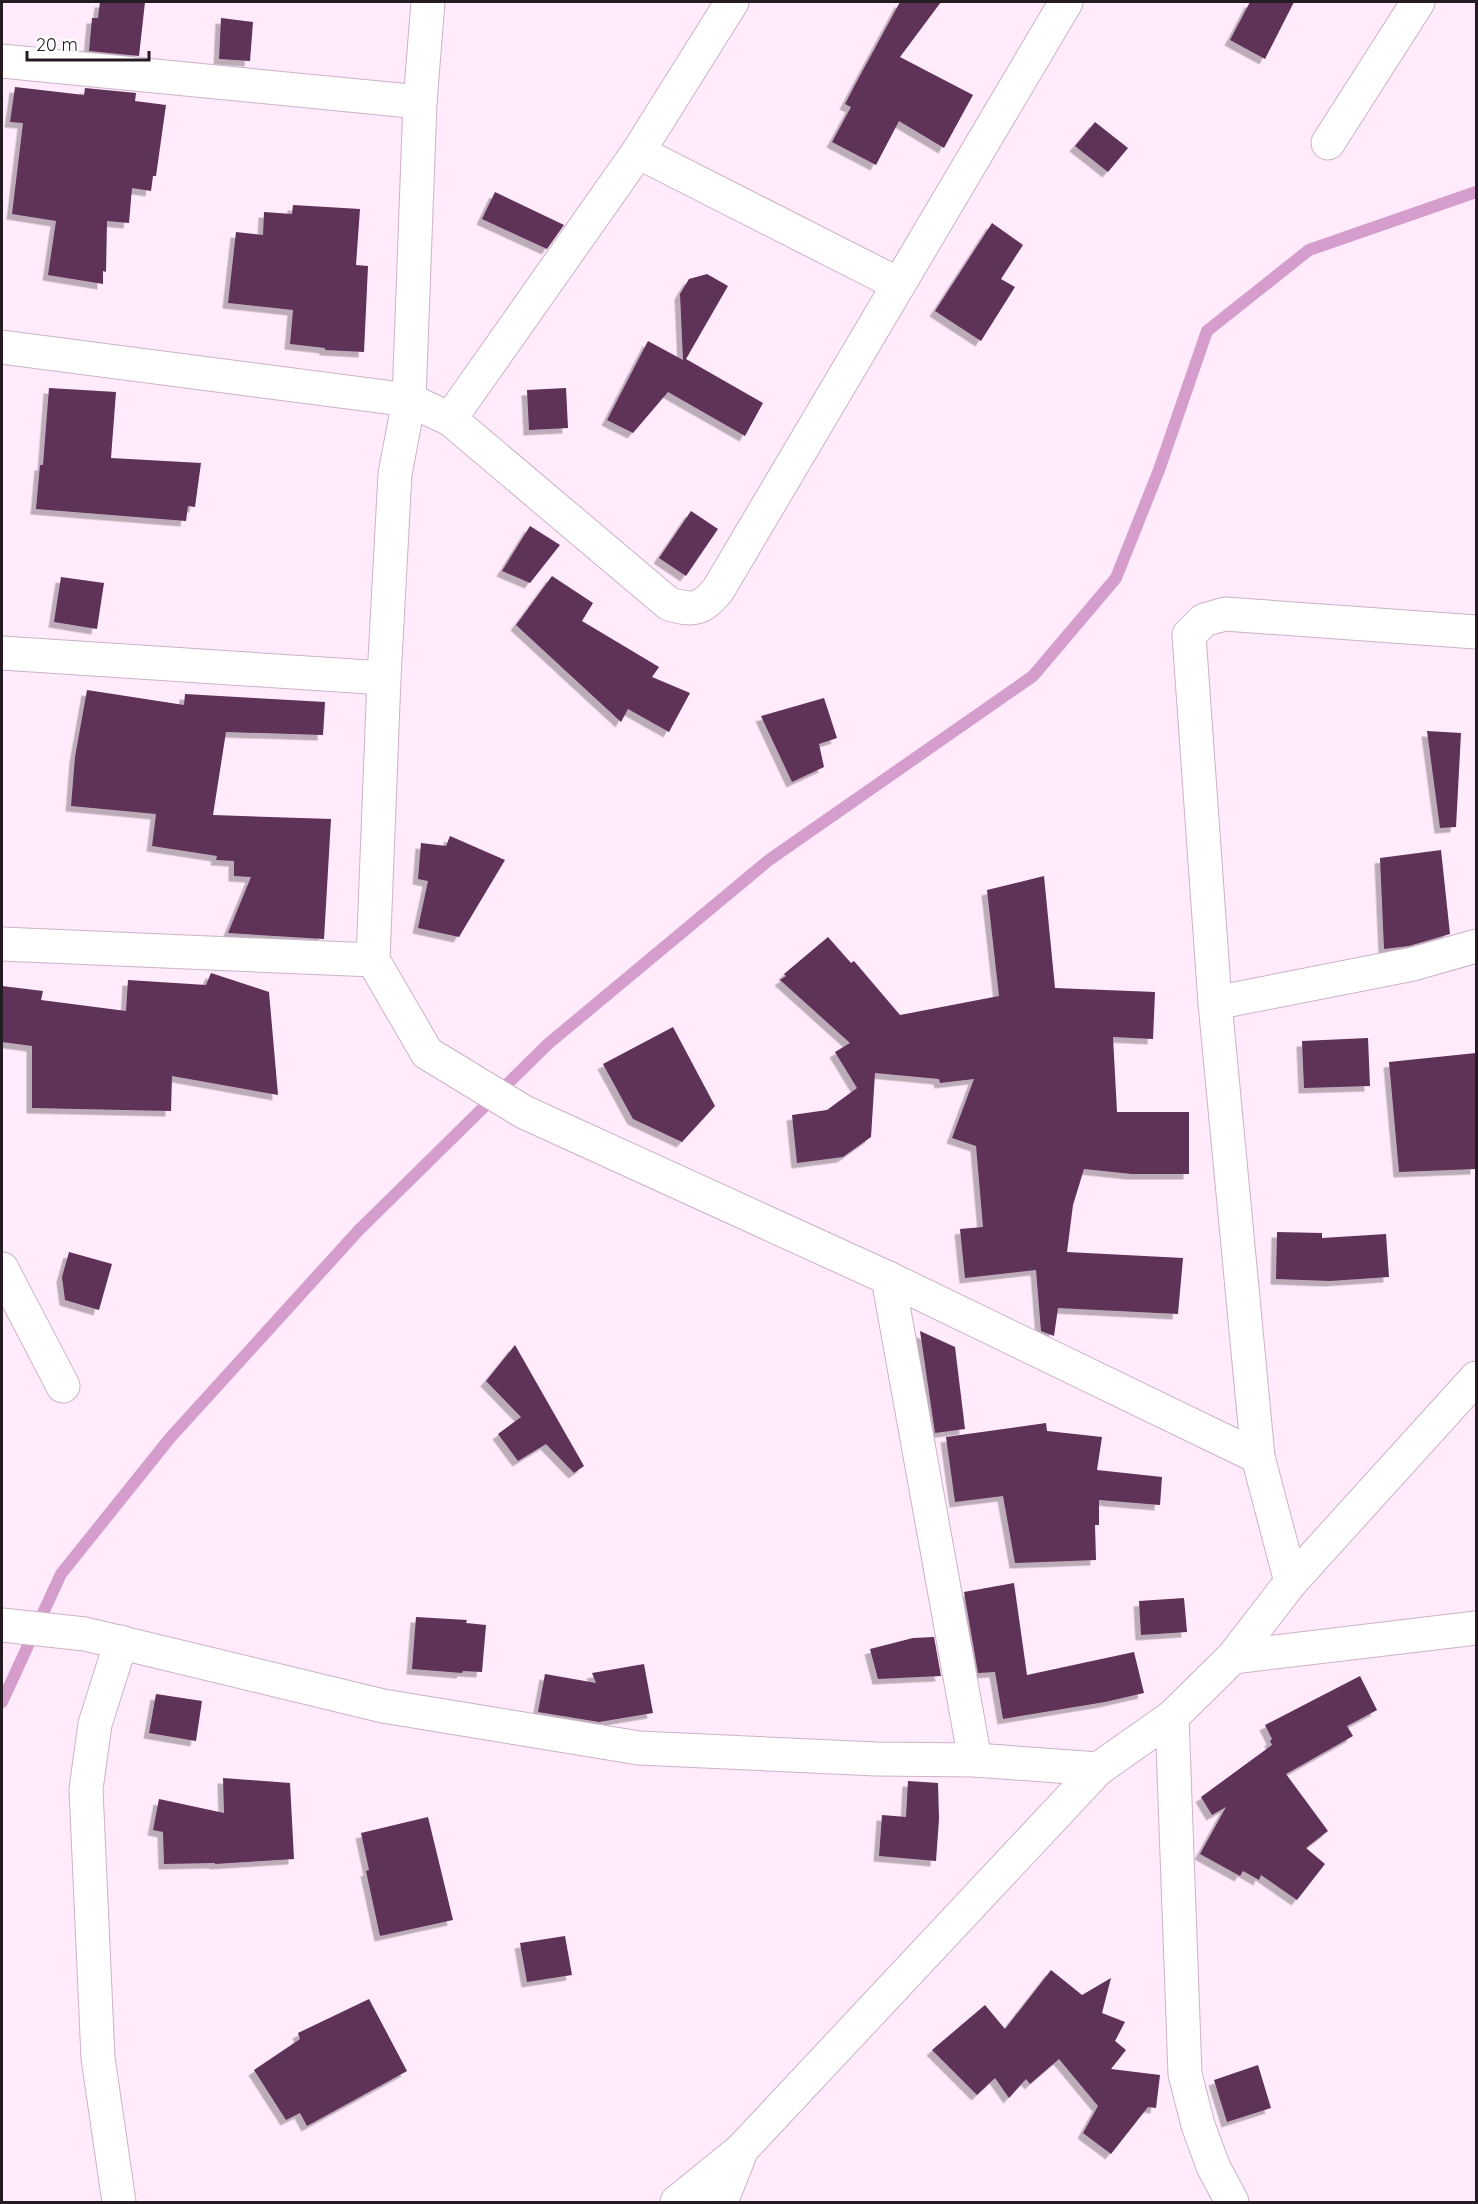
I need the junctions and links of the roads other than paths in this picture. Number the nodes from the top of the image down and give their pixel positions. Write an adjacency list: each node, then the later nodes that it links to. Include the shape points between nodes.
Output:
1 (428, 2): 6 (street)
2 (732, 2): 8 (street)
3 (1066, 2): 9 (street)
4 (1418, 2): 7 (street)
5 (2, 61): 6 (street)
6 (420, 102): 11 (street)
7 (1328, 143)
8 (639, 152): 9 (street); 12 (street)
9 (898, 284): 12 (street, via 706,605 688,609 669,604)
10 (2, 347): 11 (street)
11 (409, 400): 12 (street); 15 (street, via 395,474)
12 (450, 419)
13 (1476, 632): 19 (street, via 1225,614 1204,620 1189,634)
14 (2, 653): 15 (street)
15 (384, 678): 18 (street)
16 (2, 944): 18 (street)
17 (1476, 946): 19 (street, via 1413,964)
18 (373, 960): 21 (street, via 427,1053 524,1112)
19 (1215, 1003): 24 (street)
20 (2, 1269): 23 (street)
21 (888, 1278): 24 (street); 31 (street)
22 (1476, 1378): 25 (street)
23 (63, 1386)
24 (1258, 1457): 25 (street)
25 (1291, 1582): 29 (street)
26 (2, 1625): 28 (street)
27 (1476, 1628): 29 (street)
28 (121, 1642): 31 (street, via 383,1706 639,1748); 34 (street, via 95,1724 86,1789 99,2058)
29 (1233, 1657): 30 (street)
30 (1172, 1717): 32 (street); 37 (street, via 1185,2074 1213,2166)
31 (975, 1760): 32 (street)
32 (1098, 1769): 33 (street)
33 (742, 2149): 35 (street); 36 (street)
34 (119, 2202)
35 (677, 2202)
36 (721, 2202)
37 (1232, 2202)

